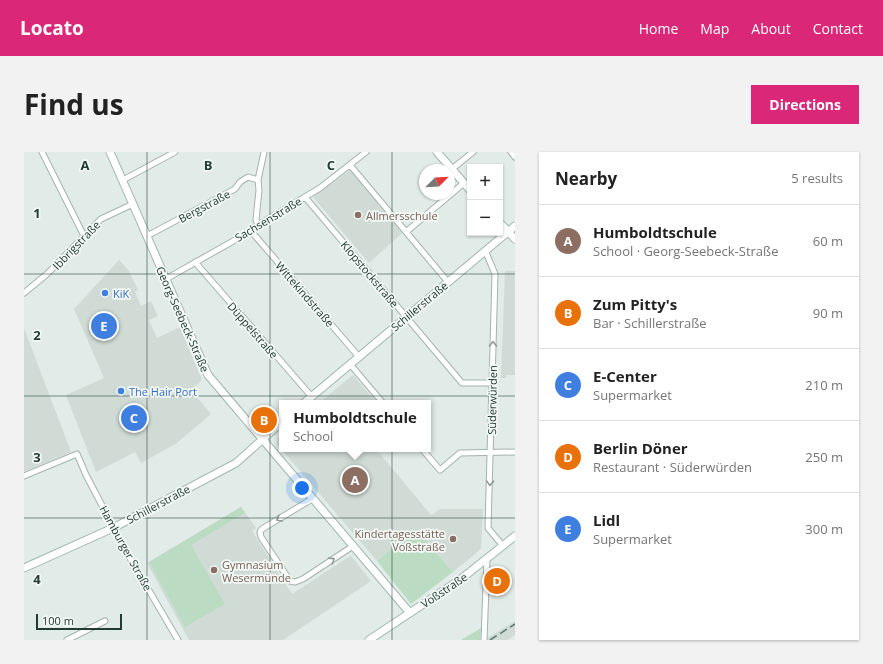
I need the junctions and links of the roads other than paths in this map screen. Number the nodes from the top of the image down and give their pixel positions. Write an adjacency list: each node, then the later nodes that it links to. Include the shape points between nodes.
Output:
1 (42, 152): 26 (street)
2 (110, 152): 14 (street, Georg-Seebeck-Straße)
3 (175, 152): 14 (street)
4 (264, 152): 15 (street)
5 (366, 152): 11 (street, Sachsenstraße)
6 (437, 152): 10 (street)
7 (473, 152): 12 (street)
8 (511, 152): 9 (street)
9 (515, 156)
10 (448, 164)
11 (350, 165): 18 (street, Sachsenstraße); 24 (street)
12 (455, 167)
13 (455, 172): 16 (street)
14 (123, 180): 19 (street, Georg-Seebeck-Straße)
15 (258, 180): 20 (street); 27 (street, Bergstraße, via 248,177 235,189)
16 (464, 183): 17 (street); 24 (street)
17 (467, 186)
18 (305, 197): 20 (street, Sachsenstraße); 34 (street, Klopstockstraße)
19 (133, 204): 26 (street, Ibbrigstraße, via 101,219); 27 (street, Georg-Seebeck-Straße)
20 (258, 225): 23 (street, Sachsenstraße)
21 (503, 226): 25 (street)
22 (515, 226): 25 (street, Schillerstraße)
23 (250, 231): 30 (street, Sachsenstraße); 35 (street, Wittekindstraße)
24 (406, 232): 32 (street)
25 (508, 232): 28 (street); 29 (street, Schillerstraße)
26 (84, 236): 33 (street, Ibbrigstraße, via 48,274)
27 (147, 236): 31 (street, Georg-Seebeck-Straße)
28 (515, 238)
29 (486, 250): 32 (street, Schillerstraße); 37 (street, Süderwürden, one-way to 29, via 495,274)
30 (195, 262): 31 (street, Sachsenstraße); 38 (street, Düppelstraße)
31 (166, 279): 42 (street, Georg-Seebeck-Straße, via 208,375)
32 (448, 282): 34 (street, Schillerstraße)
33 (24, 293)
34 (406, 317): 35 (street, Schillerstraße); 37 (street, Klopstockstraße, via 462,383)
35 (359, 357): 36 (street, Schillerstraße)
36 (350, 364): 38 (street, Schillerstraße); 40 (street)
37 (492, 383): 45 (street, Süderwürden)
38 (312, 397): 39 (street, Schillerstraße)
39 (308, 400)
40 (380, 400)
41 (279, 425): 42 (street, Schillerstraße)
42 (262, 439): 47 (street, Georg-Seebeck-Straße); 48 (street, Schillerstraße, via 236,463)
43 (425, 452): 45 (street, via 440,470 460,453)
44 (515, 452): 45 (street)
45 (490, 453): 51 (street, Süderwürden, one-way to 51, via 488,528)
46 (24, 476): 48 (street, Hamburger Straße, via 77,454)
47 (312, 499): 50 (street, Georg-Seebeck-Straße); 50 (street, one-way to 50, via 262,528 260,532 290,581 303,579)
48 (113, 528): 53 (street, Schillerstraße); 57 (street, Hamburger Straße)
49 (515, 536): 51 (street, Voßstraße)
50 (353, 546): 54 (street, Georg-Seebeck-Straße)
51 (503, 546): 52 (street, Voßstraße)
52 (487, 559): 54 (street, Voßstraße); 59 (street)
53 (24, 568)
54 (410, 613): 58 (street, Voßstraße)
55 (105, 620): 56 (street)
56 (67, 640)
57 (178, 640)
58 (369, 640)
59 (484, 640)

